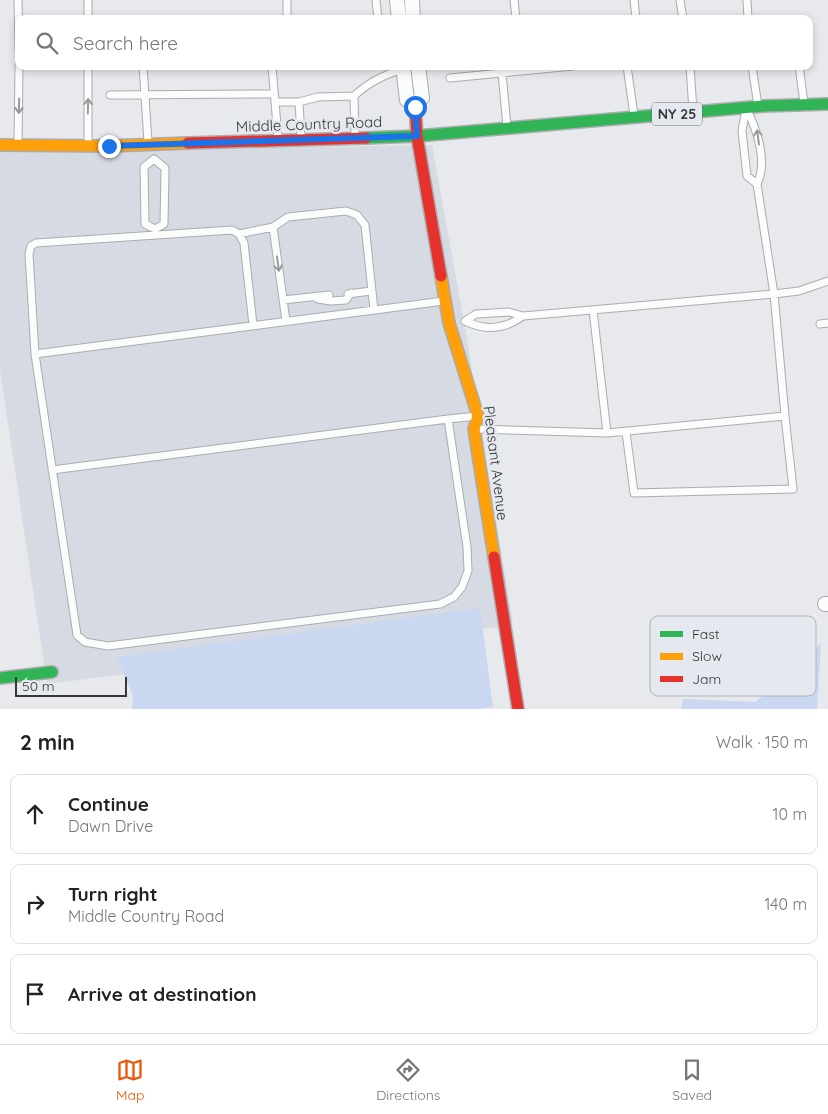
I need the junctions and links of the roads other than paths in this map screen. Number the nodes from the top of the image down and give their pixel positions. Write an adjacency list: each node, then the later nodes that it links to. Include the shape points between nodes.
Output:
1 (18, 0): 11 (lane)
2 (88, 0): 12 (lane)
3 (287, 0): 13 (lane)
4 (376, 0): 14 (lane)
5 (397, 0): 15 (street)
6 (412, 0): 16 (street)
7 (514, 0): 17 (lane)
8 (634, 0): 18 (lane)
9 (680, 0): 19 (lane)
10 (747, 0): 20 (lane)
11 (18, 15)
12 (88, 15)
13 (287, 15)
14 (378, 15)
15 (399, 15)
16 (414, 15)
17 (516, 15)
18 (636, 15)
19 (682, 15)
20 (748, 15)
21 (19, 70): 56 (lane, one-way to 56)
22 (88, 70): 54 (lane, one-way to 22)
23 (143, 70): 37 (lane)
24 (272, 70): 35 (lane)
25 (396, 70): 38 (lane, via 368,83)
26 (403, 70): 41 (street, via 407,100)
27 (418, 70): 41 (street, via 422,98)
28 (517, 70): 33 (lane)
29 (628, 70): 47 (lane)
30 (690, 70): 46 (lane)
31 (753, 70): 44 (lane)
32 (800, 70): 43 (lane)
33 (502, 73): 34 (lane); 48 (lane)
34 (450, 78)
35 (274, 94): 37 (lane); 39 (lane)
36 (110, 95): 37 (lane)
37 (145, 95): 55 (lane)
38 (354, 96): 40 (lane, via 318,97); 50 (lane)
39 (275, 102): 40 (lane); 51 (lane)
40 (299, 102): 52 (lane)
41 (415, 104): 49 (main road, Pleasant Avenue)
42 (828, 104): 43 (main road, Middle Country Road / NY 25)
43 (804, 105): 44 (main road, Middle Country Road / NY 25)
44 (758, 107): 45 (main road, Middle Country Road / NY 25)
45 (746, 108): 46 (main road, Middle Country Road / NY 25); 58 (lane, one-way to 45, via 762,174 756,128); 58 (lane, via 742,131 747,176)
46 (693, 112): 47 (main road, Middle Country Road / NY 25)
47 (634, 117): 48 (main road, Middle Country Road / NY 25)
48 (507, 127): 49 (main road, Middle Country Road / NY 25)
49 (417, 136): 50 (main road, Middle Country Road / NY 25); 68 (main road, Pleasant Avenue)
50 (355, 138): 52 (main road, Middle Country Road / NY 25)
51 (279, 140): 52 (main road, Middle Country Road / NY 25); 55 (main road, Middle Country Road / NY 25)
52 (301, 140)
53 (0, 145): 56 (main road, Middle Country Road / NY 25)
54 (88, 145): 55 (main road, Middle Country Road / NY 25); 56 (main road, Middle Country Road / NY 25)
55 (150, 145): 57 (lane)
56 (18, 146)
57 (154, 159): 60 (lane, via 165,168 164,224); 60 (lane, via 144,167 145,224)
58 (757, 184): 64 (lane)
59 (273, 228): 61 (lane); 63 (lane, via 288,217 346,211 357,215 365,225); 67 (lane, one-way to 67)
60 (155, 232): 61 (lane, via 232,230); 78 (lane, via 31,246)
61 (239, 234): 77 (lane, via 244,243)
62 (828, 282): 64 (lane)
63 (371, 291): 66 (lane, via 348,294 346,300); 69 (lane)
64 (774, 294): 70 (lane); 80 (lane)
65 (329, 295): 66 (lane)
66 (311, 297): 67 (lane)
67 (283, 300): 72 (lane)
68 (445, 301): 69 (lane); 74 (main road, Pleasant Avenue)
69 (374, 310): 72 (lane)
70 (593, 310): 71 (lane); 84 (lane)
71 (523, 316): 73 (lane, via 509,312 476,314); 73 (lane, via 510,326 477,327)
72 (286, 321): 77 (lane)
73 (465, 322): 74 (lane)
74 (448, 323): 79 (main road, Pleasant Avenue)
75 (828, 323): 76 (lane)
76 (820, 324)
77 (253, 326): 78 (lane)
78 (35, 354): 85 (lane)
79 (478, 416): 81 (lane); 82 (main road, Pleasant Avenue)
80 (785, 416): 83 (lane); 83 (lane, via 793,489 634,493)
81 (448, 419): 85 (lane); 85 (lane, via 468,571 454,597 440,604 108,646 85,642 77,635 75,626)
82 (474, 429): 84 (lane); 88 (main road, Pleasant Avenue)
83 (626, 432): 84 (lane)
84 (607, 433)
85 (52, 470)
86 (52, 672): 87 (main road)
87 (0, 678)
88 (518, 709)

